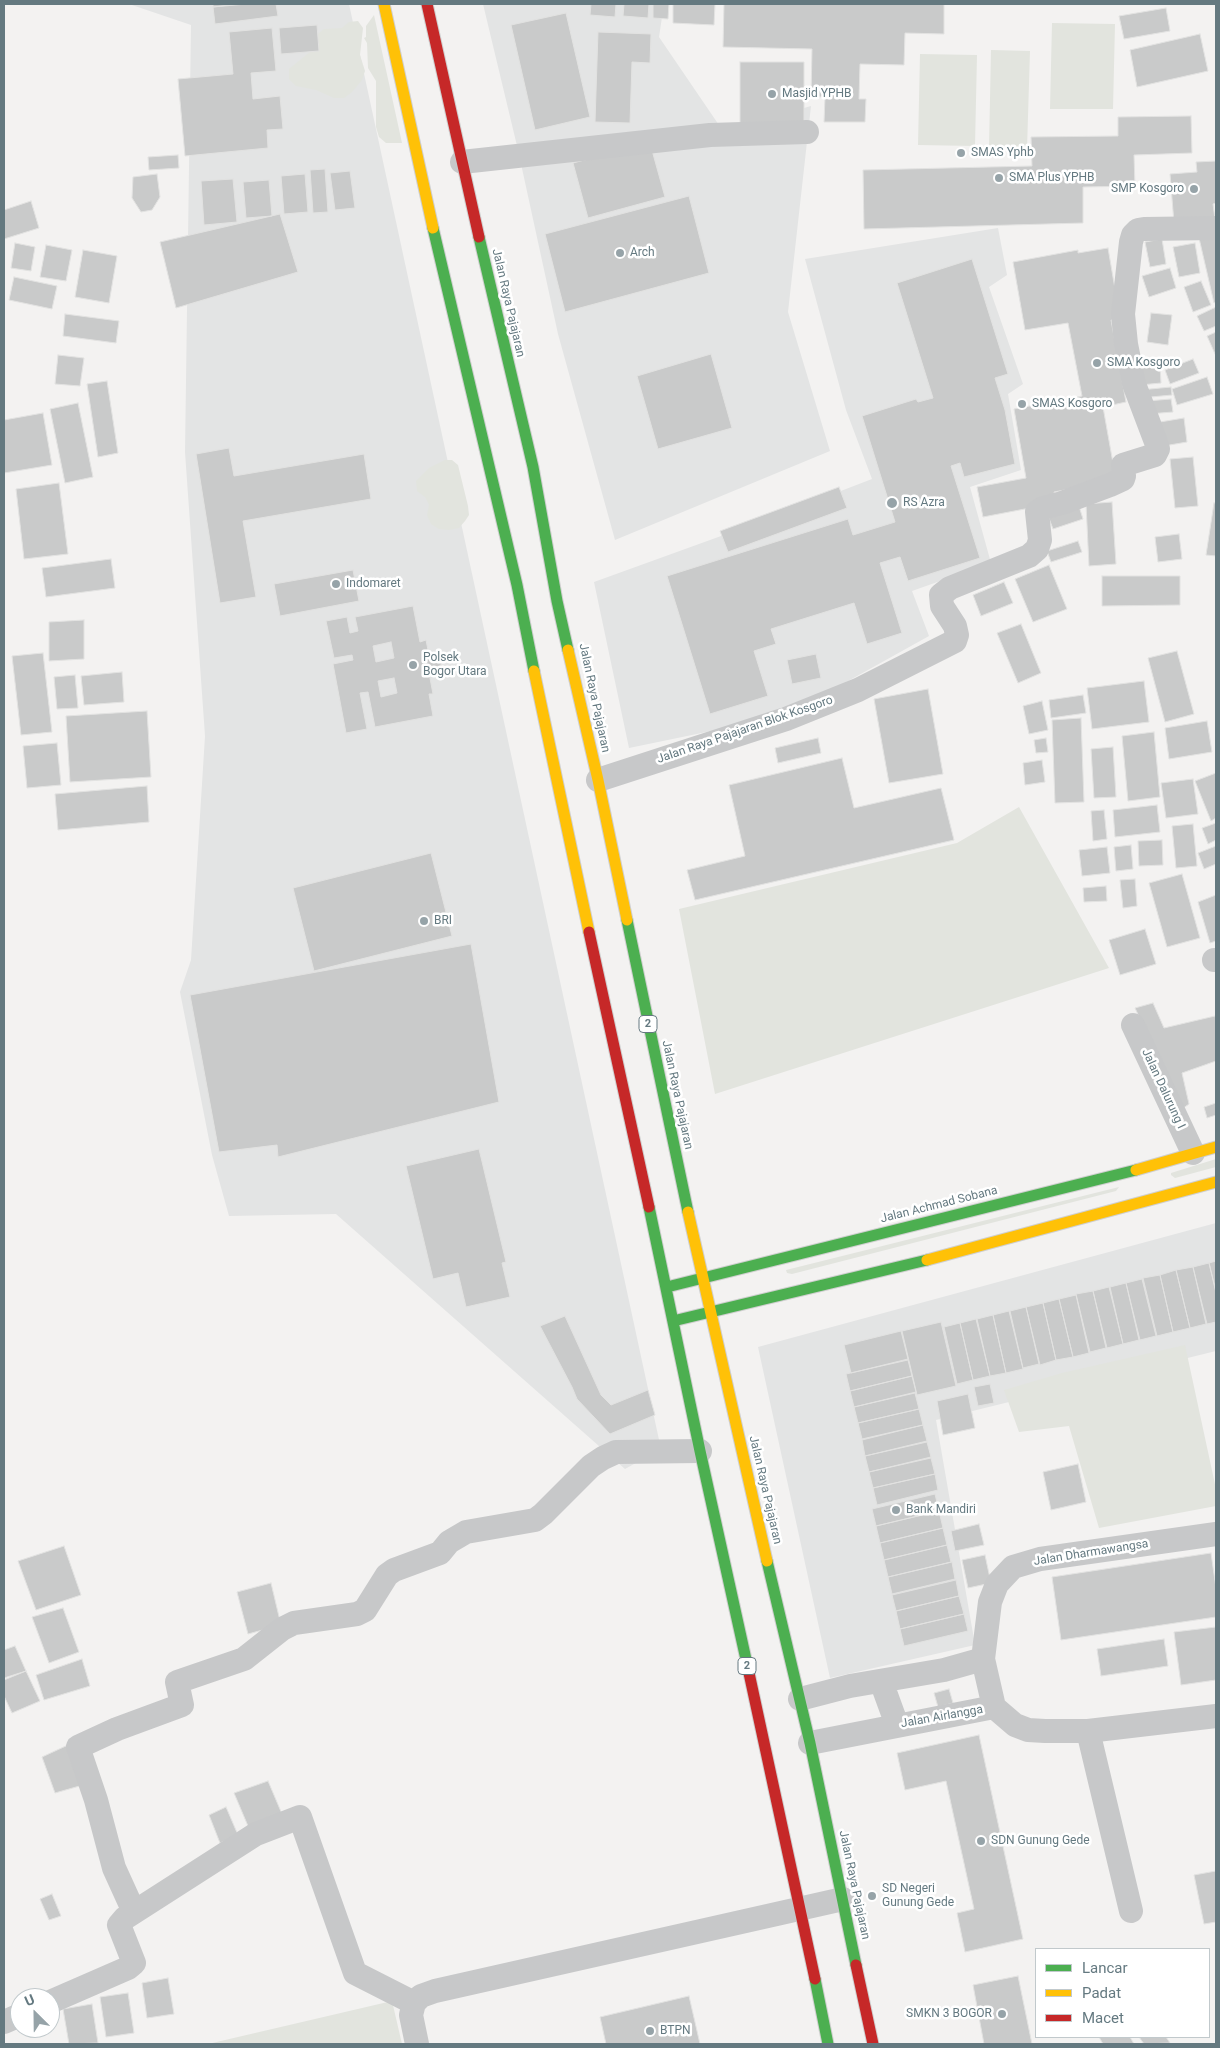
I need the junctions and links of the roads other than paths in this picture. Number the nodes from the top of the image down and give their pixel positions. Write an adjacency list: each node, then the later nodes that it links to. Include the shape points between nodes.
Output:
1 (384, 4): 14 (main road, 2, via 447,295 517,585)
2 (427, 4): 4 (main road, Jalan Raya Pajajaran / 2)
3 (807, 132): 4 (street, via 710,135)
4 (462, 162): 6 (main road, Jalan Raya Pajajaran / 2, via 533,467 557,600)
5 (1216, 228): 6 (street, Jalan Raya Pajajaran Blok Kosgoro, via 1144,229 1138,230 1131,242 1123,314 1126,344 1134,384 1158,449 1155,455 1123,464 1123,479 1042,508 1037,512 1038,549 941,595 942,606 957,635 955,641 858,690 786,719)
6 (598, 780): 13 (main road, Jalan Raya Pajajaran / 2)
7 (1133, 1026): 9 (street, Jalan Dalurung I)
8 (1216, 1147): 9 (main road, Jalan Achmad Sobana)
9 (1193, 1154): 10 (main road, Jalan Achmad Sobana)
10 (1146, 1176): 12 (main road); 13 (main road, Jalan Achmad Sobana)
11 (1216, 1182): 12 (main road)
12 (1153, 1200): 15 (main road, via 942,1256)
13 (703, 1278): 14 (main road, Jalan Achmad Sobana); 15 (main road, Jalan Raya Pajajaran / 2)
14 (667, 1287): 16 (main road, 2)
15 (710, 1312): 16 (main road); 21 (main road, Jalan Raya Pajajaran / 2)
16 (673, 1321): 17 (main road, 2)
17 (700, 1451): 28 (main road, 2); 30 (street, via 616,1452 603,1458 535,1520 466,1532 449,1542 440,1553 387,1575 365,1610 294,1623 244,1659 177,1682 182,1705 78,1747 114,1868)
18 (1216, 1534): 19 (street, Jalan Dharmawangsa, via 1040,1559 1013,1567 996,1584 990,1602)
19 (983, 1659): 20 (street, via 944,1670); 22 (street, Jalan Dharmawangsa)
20 (881, 1681): 21 (street); 24 (street)
21 (800, 1699): 26 (main road, Jalan Raya Pajajaran / 2)
22 (994, 1707): 24 (street, Jalan Airlangga); 25 (street, Jalan Airlangga, via 1014,1725 1028,1730)
23 (1216, 1716): 25 (street, Jalan Airlangga)
24 (896, 1725): 26 (street, Jalan Airlangga)
25 (1088, 1731): 29 (street)
26 (810, 1743): 27 (main road, Jalan Raya Pajajaran / 2)
27 (843, 1899): 28 (street); 35 (main road, Jalan Raya Pajajaran / 2)
28 (801, 1908): 32 (street, via 435,1991 421,1996); 34 (main road, 2)
29 (1131, 1911)
30 (134, 1912): 31 (street, via 119,1926 134,1963); 32 (street, via 256,1834 300,1817 355,1973)
31 (60, 1998)
32 (414, 2003): 33 (street, via 411,2014)
33 (417, 2044)
34 (828, 2044)
35 (872, 2044)

